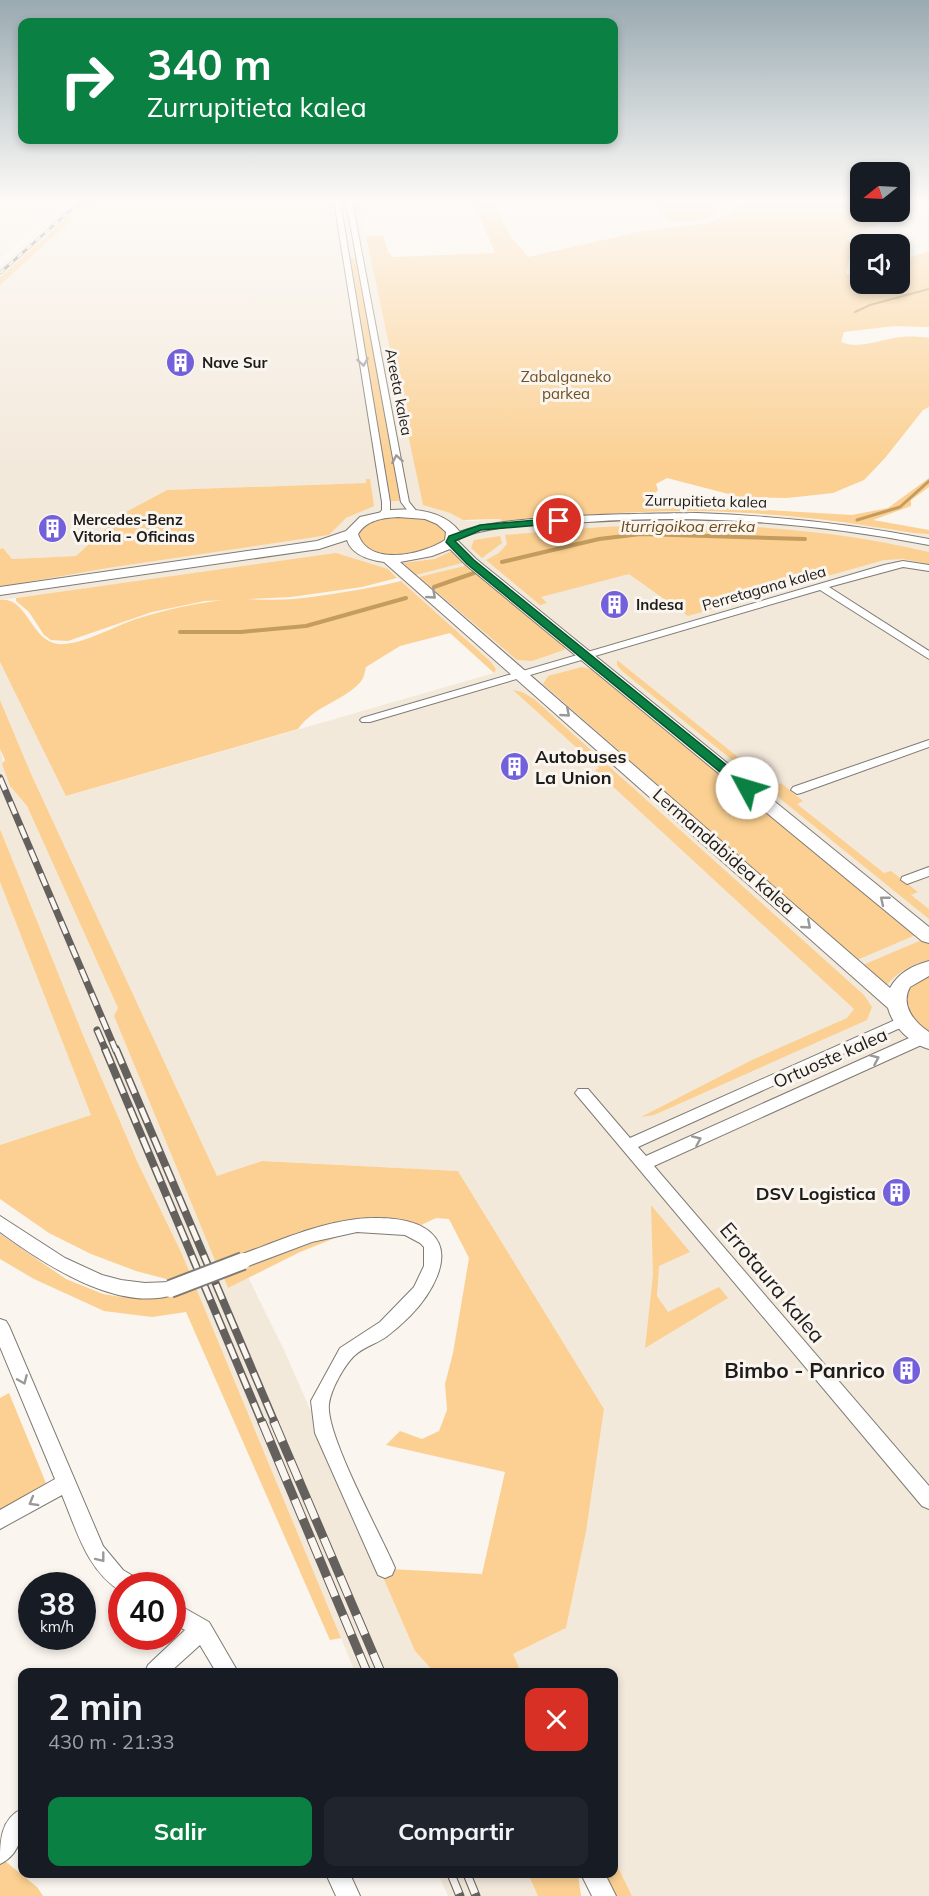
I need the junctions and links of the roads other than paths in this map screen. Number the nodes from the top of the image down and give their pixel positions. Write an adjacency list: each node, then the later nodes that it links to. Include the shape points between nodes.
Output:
1 (351, 289): 4 (street, Areeta kalea, one-way to 4, via 386,502)
2 (365, 289): 3 (street, Areeta kalea, one-way to 2, via 405,502)
3 (414, 513): 4 (street); 5 (street)
4 (382, 515): 9 (street, via 357,525)
5 (442, 521): 6 (street, Zurrupitieta kalea); 10 (street, via 449,526)
6 (480, 528): 8 (street, Zurrupitieta kalea, via 647,515 720,515 817,522); 10 (street, Zurrupitieta kalea)
7 (929, 536): 8 (street)
8 (907, 537): 11 (street, Zurrupitieta kalea)
9 (353, 540): 12 (street, via 374,555); 15 (street)
10 (452, 540): 12 (street, via 437,552); 16 (street, via 471,562)
11 (929, 542)
12 (388, 558): 18 (street, Lermandabidea kalea, one-way to 18)
13 (929, 568): 14 (street, Perretagana kalea, via 897,565)
14 (822, 587): 16 (street, Perretagana kalea); 17 (street)
15 (0, 591)
16 (585, 656): 18 (street, Perretagana kalea); 24 (street, one-way to 16)
17 (929, 656)
18 (522, 674): 19 (street, Perretagana kalea); 26 (street, Lermandabidea kalea, one-way to 26)
19 (366, 720)
20 (929, 743): 21 (street)
21 (797, 789)
22 (929, 871): 23 (street)
23 (907, 880)
24 (929, 937)
25 (929, 968): 26 (street, via 900,985 896,994)
26 (900, 1013): 27 (street, Lermandabidea kalea); 29 (street, Ortuoste kalea)
27 (926, 1040): 30 (street, Ortuoste kalea, one-way to 27)
28 (583, 1093): 31 (street, Errotaura kalea)
29 (738, 1095): 30 (street); 31 (street, Ortuoste kalea)
30 (754, 1114): 32 (street, Ortuoste kalea, one-way to 30)
31 (628, 1145): 32 (street, Errotaura kalea)
32 (644, 1164): 36 (street, Errotaura kalea)
33 (0, 1223): 38 (street, bridge, via 47,1258 80,1275 129,1290 151,1292 170,1289 308,1237 354,1225 399,1226 427,1237 434,1246 435,1258 418,1294 381,1330 346,1352 320,1402 324,1433)
34 (0, 1326): 35 (street, one-way to 35)
35 (66, 1483): 37 (street, one-way to 37); 39 (street, one-way to 39, via 96,1552)
36 (929, 1500)
37 (0, 1520)
38 (385, 1568)
39 (113, 1572)
40 (186, 1619): 41 (street)
41 (202, 1629): 42 (street); 43 (street)
42 (158, 1668)
43 (226, 1668)
44 (18, 1826): 45 (street)
45 (0, 1852)
46 (340, 1878): 48 (street)
47 (595, 1878): 49 (street)
48 (348, 1896)
49 (604, 1896)

